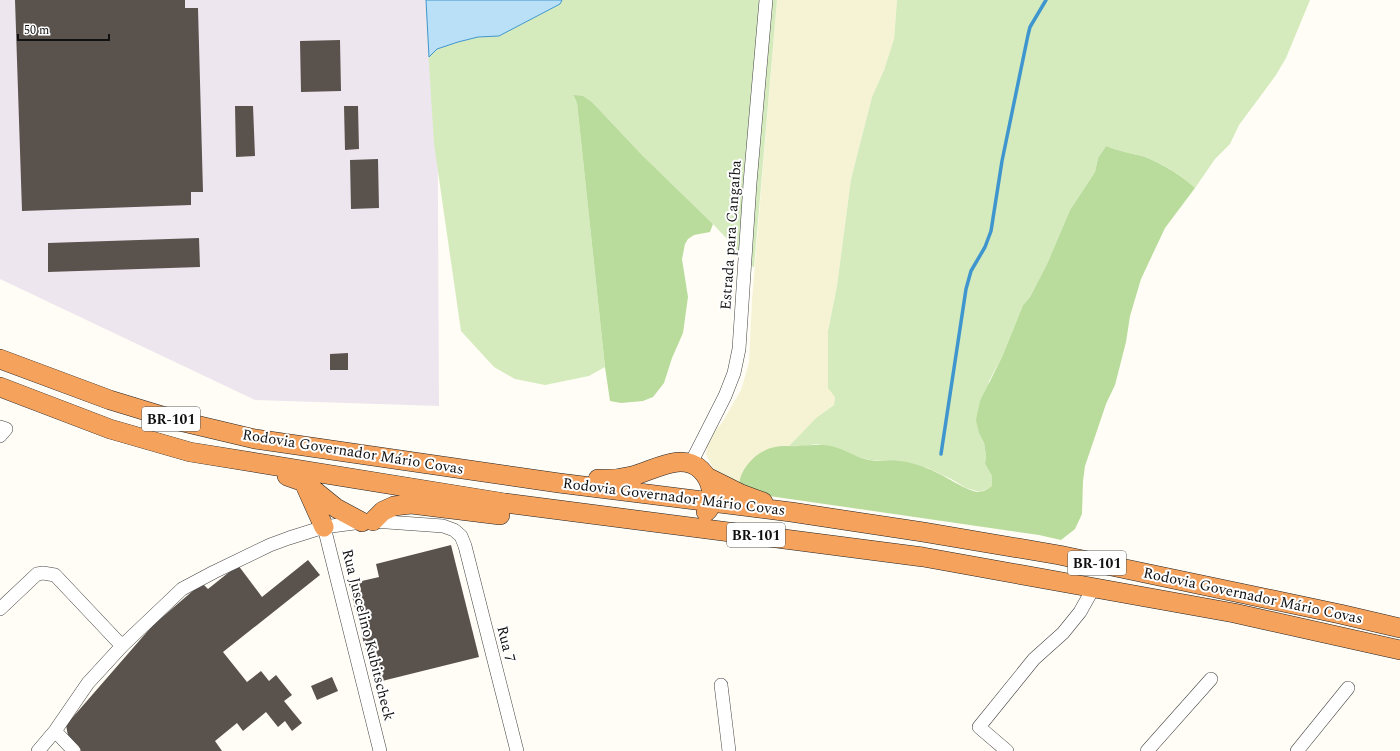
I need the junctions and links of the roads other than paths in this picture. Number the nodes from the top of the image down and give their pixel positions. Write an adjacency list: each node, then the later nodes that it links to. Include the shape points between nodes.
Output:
1 (766, 0): 6 (street, Estrada para Cangaíba, via 739,349 734,373 725,396)
2 (0, 359): 4 (highway, Rodovia Governador Mário Covas / BR-101, via 110,400 179,421 255,439)
3 (0, 387): 5 (highway, Rodovia Governador Mário Covas / BR-101, via 110,429 190,452)
4 (378, 456): 6 (highway, via 406,450 611,480 631,477 674,462); 9 (highway, Rodovia Governador Mário Covas / BR-101)
5 (258, 463): 8 (highway); 10 (highway, Rodovia Governador Mário Covas / BR-101, via 505,503)
6 (691, 463): 7 (highway)
7 (707, 477): 9 (highway, via 711,487); 11 (highway, via 741,494)
8 (304, 482): 12 (highway, via 344,513); 14 (highway)
9 (712, 503): 10 (highway, via 699,517 584,504); 11 (highway, Rodovia Governador Mário Covas)
10 (565, 510): 13 (highway, Rodovia Governador Mário Covas / BR-101)
11 (791, 512): 17 (highway, Rodovia Governador Mário Covas / BR-101, via 1059,555)
12 (367, 521): 13 (highway, via 394,506 411,504 619,528); 14 (street); 27 (street, Rua 7, via 443,526 461,536)
13 (646, 521): 15 (highway, Rodovia Governador Mário Covas / BR-101, via 923,557)
14 (324, 527): 18 (street, via 270,545 182,589); 26 (street, Rua Juscelino Kubitscheck)
15 (1094, 587): 19 (highway, Rodovia Governador Mário Covas / BR-101, via 1234,613); 29 (street, via 1080,612 1063,633 1034,659 979,727)
16 (0, 609): 18 (street, via 37,574 55,575)
17 (1400, 628)
18 (122, 646): 23 (street, via 88,683)
19 (1400, 650)
20 (1211, 679): 30 (street)
21 (721, 685): 28 (street)
22 (1348, 688): 31 (street)
23 (55, 731): 24 (street); 25 (street)
24 (38, 751)
25 (74, 751)
26 (380, 751)
27 (517, 751)
28 (729, 751)
29 (1007, 751)
30 (1147, 751)
31 (1297, 751)

